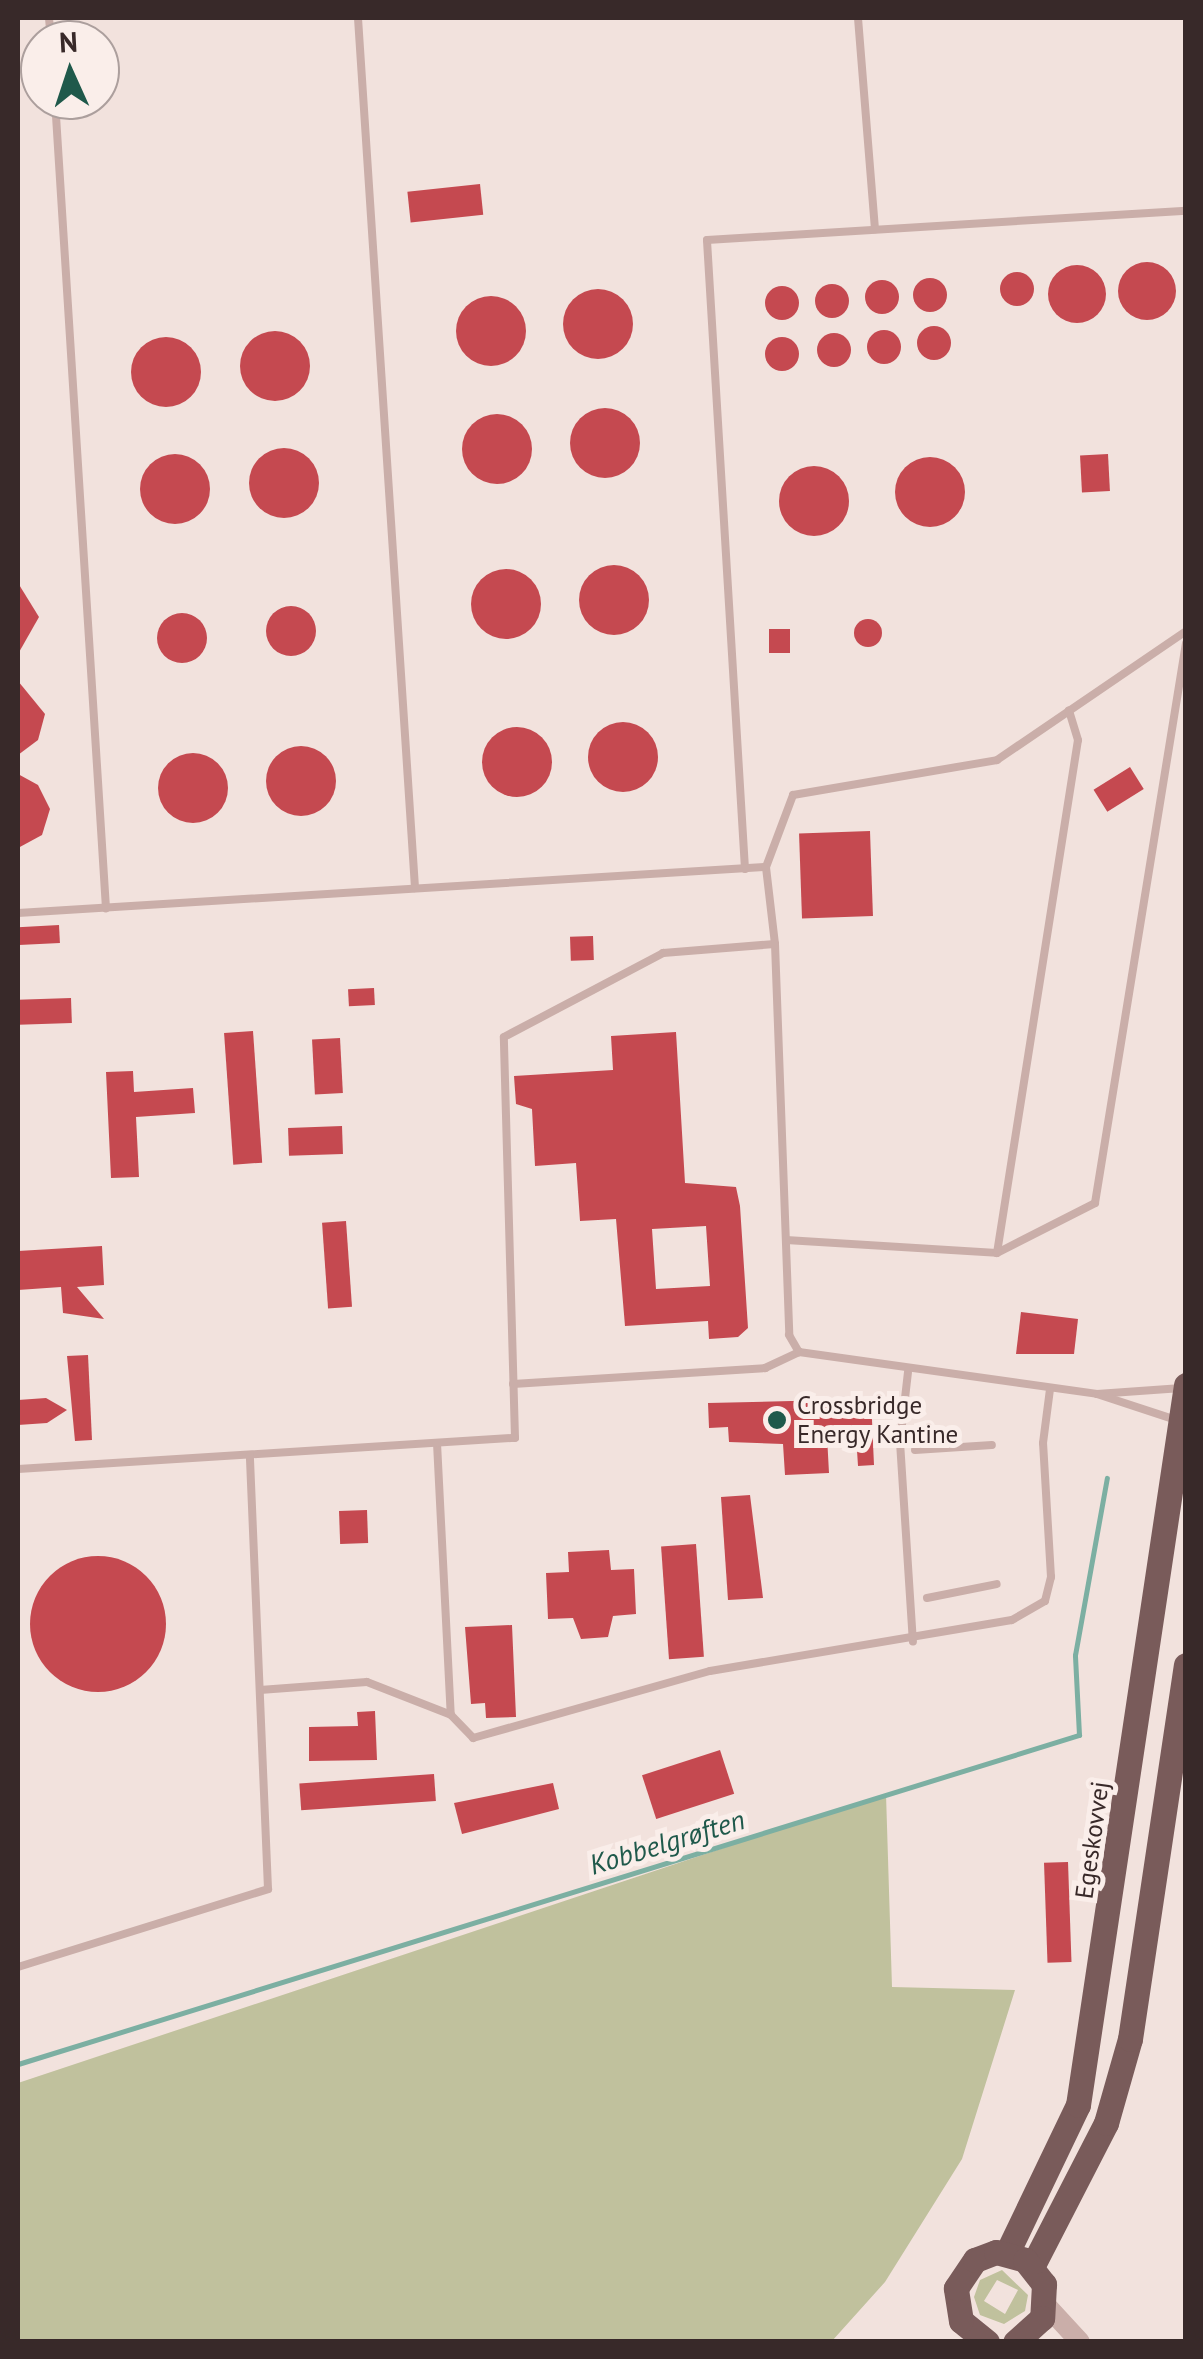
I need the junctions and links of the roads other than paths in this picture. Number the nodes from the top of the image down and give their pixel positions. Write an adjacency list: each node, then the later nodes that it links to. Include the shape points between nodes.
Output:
1 (358, 18): 11 (lane)
2 (858, 18): 5 (lane)
3 (56, 120): 12 (lane)
4 (1186, 211): 5 (lane)
5 (875, 229): 9 (lane, via 706,240)
6 (1186, 630): 8 (lane)
7 (1186, 643): 16 (lane, via 1095,1202)
8 (1069, 710): 10 (lane, via 996,760 793,795); 16 (lane, via 1078,740)
9 (745, 868): 10 (lane); 11 (lane)
10 (766, 868): 14 (lane)
11 (415, 888): 12 (lane)
12 (106, 908): 13 (lane)
13 (18, 913)
14 (776, 944): 15 (lane); 19 (lane, via 663,954 504,1037)
15 (786, 1240): 16 (lane); 17 (lane, via 789,1335)
16 (998, 1253)
17 (799, 1352): 18 (lane, Egeskovvej); 19 (lane, via 766,1368)
18 (908, 1372): 21 (lane, Egeskovvej); 31 (lane, via 900,1442)
19 (513, 1384): 24 (lane, via 515,1438)
20 (1185, 1387): 22 (lane, Egeskovvej); 23 (main road, Egeskovvej)
21 (1050, 1388): 22 (lane, Egeskovvej); 31 (lane, via 1045,1601 1012,1620)
22 (1097, 1394): 23 (lane, Egeskovvej)
23 (1181, 1420): 36 (main road, Egeskovvej, via 1078,2106)
24 (437, 1443): 27 (lane); 34 (lane)
25 (992, 1445): 26 (lane)
26 (915, 1450)
27 (250, 1455): 28 (lane); 33 (lane)
28 (18, 1469)
29 (997, 1584): 30 (lane)
30 (927, 1598)
31 (913, 1642): 34 (lane, via 710,1670 473,1738)
32 (1186, 1665): 37 (main road, via 1130,2039 1106,2124)
33 (260, 1690): 34 (lane, via 368,1682); 35 (lane, via 268,1889)
34 (450, 1714)
35 (18, 1967)
36 (1007, 2253): 37 (main road); 39 (main road, via 974,2260 960,2278)
37 (1033, 2265): 38 (main road)
38 (1046, 2305): 40 (main road); 42 (street)
39 (955, 2331): 41 (main road)
40 (1027, 2340)
41 (986, 2342)
42 (1080, 2342)

